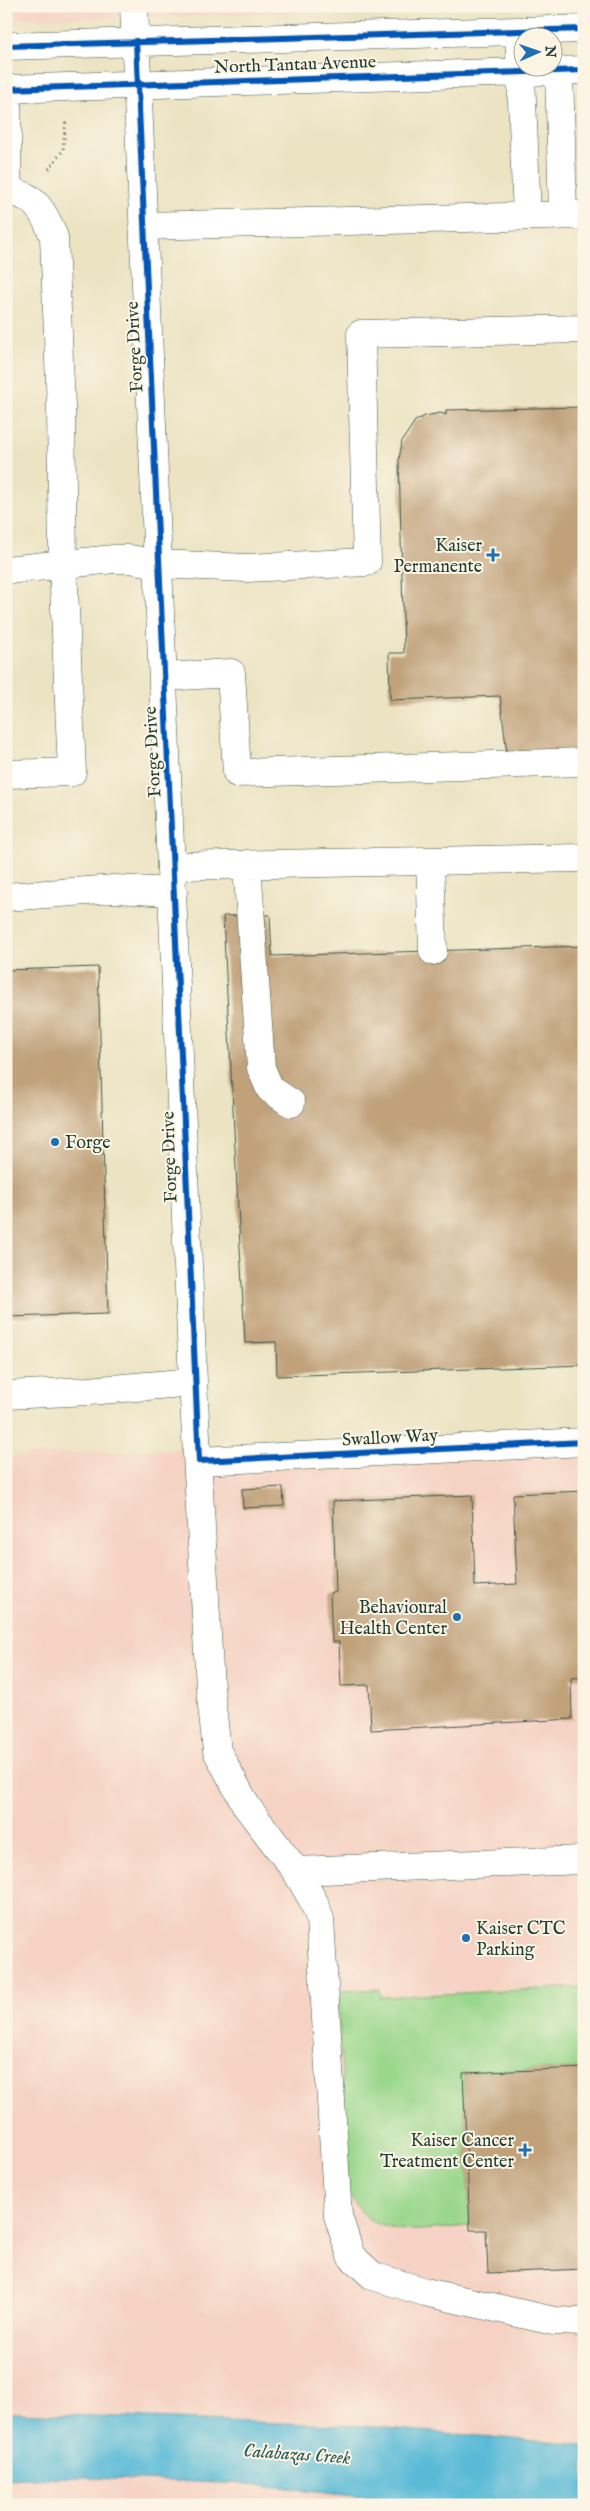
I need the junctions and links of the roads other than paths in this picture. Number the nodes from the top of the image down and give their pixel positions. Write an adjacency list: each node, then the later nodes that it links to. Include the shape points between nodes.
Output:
1 (134, 6): 5 (street, Forge Drive)
2 (584, 29): 3 (street, North Tantau Avenue)
3 (562, 30)
4 (512, 31): 5 (street, North Tantau Avenue)
5 (136, 41): 6 (street, North Tantau Avenue); 10 (street, Forge Drive)
6 (6, 46)
7 (572, 70): 14 (street)
8 (512, 73): 10 (street, North Tantau Avenue)
9 (521, 78): 13 (street)
10 (137, 84): 11 (street, North Tantau Avenue); 15 (street, Forge Drive)
11 (7, 89): 12 (street)
12 (7, 191): 17 (street, via 19,192 32,200 44,213 54,237)
13 (527, 215): 14 (street); 15 (street)
14 (573, 215)
15 (143, 226): 18 (street, Forge Drive)
16 (584, 328): 18 (street, via 361,334 367,562 247,568)
17 (63, 564): 18 (street, via 130,559); 19 (street); 22 (street, via 72,772)
18 (158, 564): 20 (street, Forge Drive)
19 (6, 570)
20 (164, 677): 21 (street, via 231,673 236,773); 26 (street, Forge Drive)
21 (584, 762)
22 (6, 774)
23 (584, 858): 24 (street)
24 (430, 861): 25 (street); 28 (street)
25 (247, 864): 26 (street); 29 (street, via 261,1068 270,1089)
26 (173, 879): 27 (street, via 114,889); 30 (street, Forge Drive)
27 (6, 897)
28 (433, 951)
29 (291, 1103)
30 (194, 1382): 31 (street); 33 (street, Forge Drive)
31 (6, 1395)
32 (584, 1442): 33 (street, Swallow Way)
33 (199, 1461): 35 (street, Forge Drive, via 210,1688 218,1750 247,1807)
34 (584, 1860): 35 (street)
35 (296, 1871): 36 (street, Forge Drive, via 320,1919 338,2216 351,2256 373,2276 425,2292 554,2321)
36 (584, 2322)

